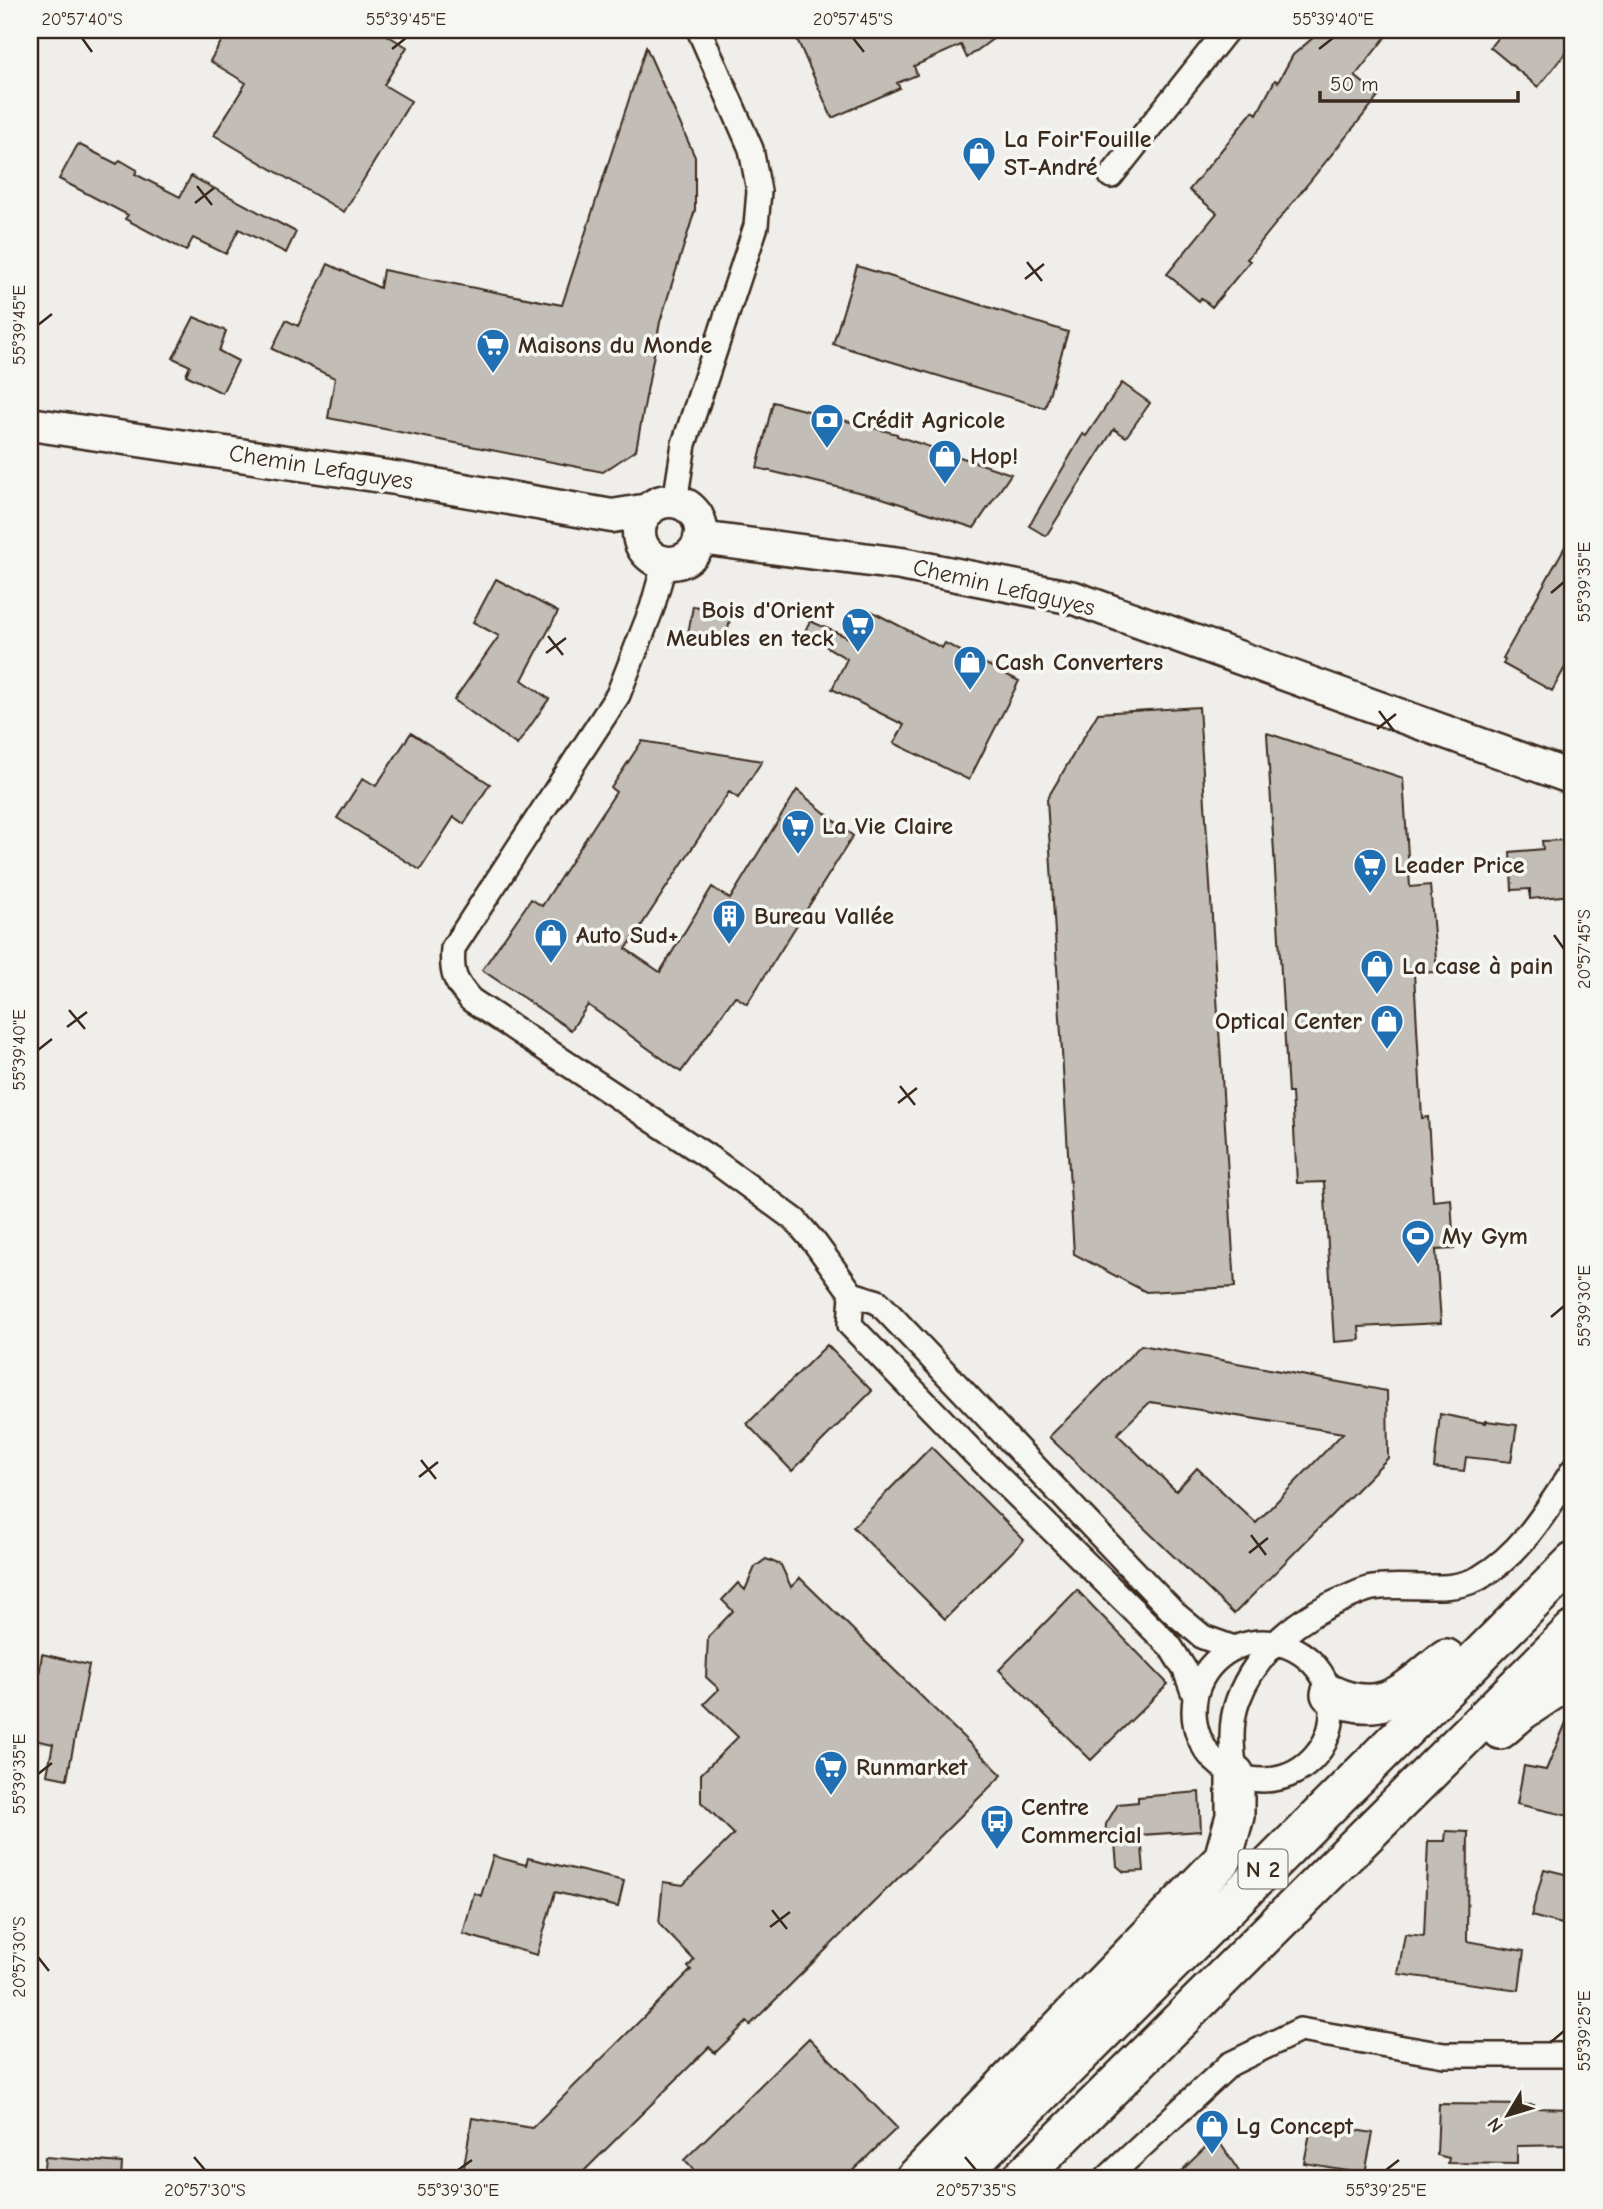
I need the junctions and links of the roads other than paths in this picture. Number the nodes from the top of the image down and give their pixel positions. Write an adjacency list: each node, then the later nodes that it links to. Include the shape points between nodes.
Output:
1 (699, 30): 5 (street, via 751,149 759,191 756,226)
2 (1221, 32): 3 (street)
3 (1111, 176)
4 (30, 424): 6 (main road, Chemin Lefaguyes, via 395,478)
5 (662, 506): 6 (main road, Chemin Lefaguyes); 7 (main road, via 693,511); 8 (main road, via 643,518 640,527)
6 (612, 516): 8 (main road)
7 (700, 538): 8 (main road, via 692,555 674,563); 9 (main road, Chemin Lefaguyes, via 901,564 1074,598)
8 (654, 554): 10 (street, via 652,608 618,695 453,948 451,969 471,1000 713,1160 795,1220)
9 (1573, 778)
10 (852, 1294): 16 (street, via 878,1302 1173,1612 1202,1637); 19 (street, via 850,1325 1170,1646)
11 (1573, 1470): 15 (street, via 1517,1548 1478,1578 1450,1586 1371,1588 1324,1606)
12 (1573, 1552): 18 (highway, via 1408,1689 1381,1703 1362,1705)
13 (1573, 1562): 24 (highway, N 2)
14 (1573, 1630): 21 (highway, N 2)
15 (1276, 1643): 16 (street); 18 (street, via 1311,1661); 20 (street, via 1252,1671 1237,1702 1231,1738)
16 (1234, 1648): 19 (street, via 1216,1660)
17 (1573, 1677): 21 (highway, via 1522,1711)
18 (1330, 1694): 20 (street, via 1330,1727 1316,1756 1279,1779 1256,1780)
19 (1195, 1697): 20 (street, via 1199,1737 1208,1752)
20 (1235, 1774): 23 (highway, via 1235,1816 1223,1859)
21 (1255, 1946): 25 (highway, N 2)
22 (1573, 2055): 26 (street, via 1444,2055 1300,2030 1230,2064)
23 (914, 2179)
24 (956, 2179)
25 (1020, 2179)
26 (1107, 2179)

